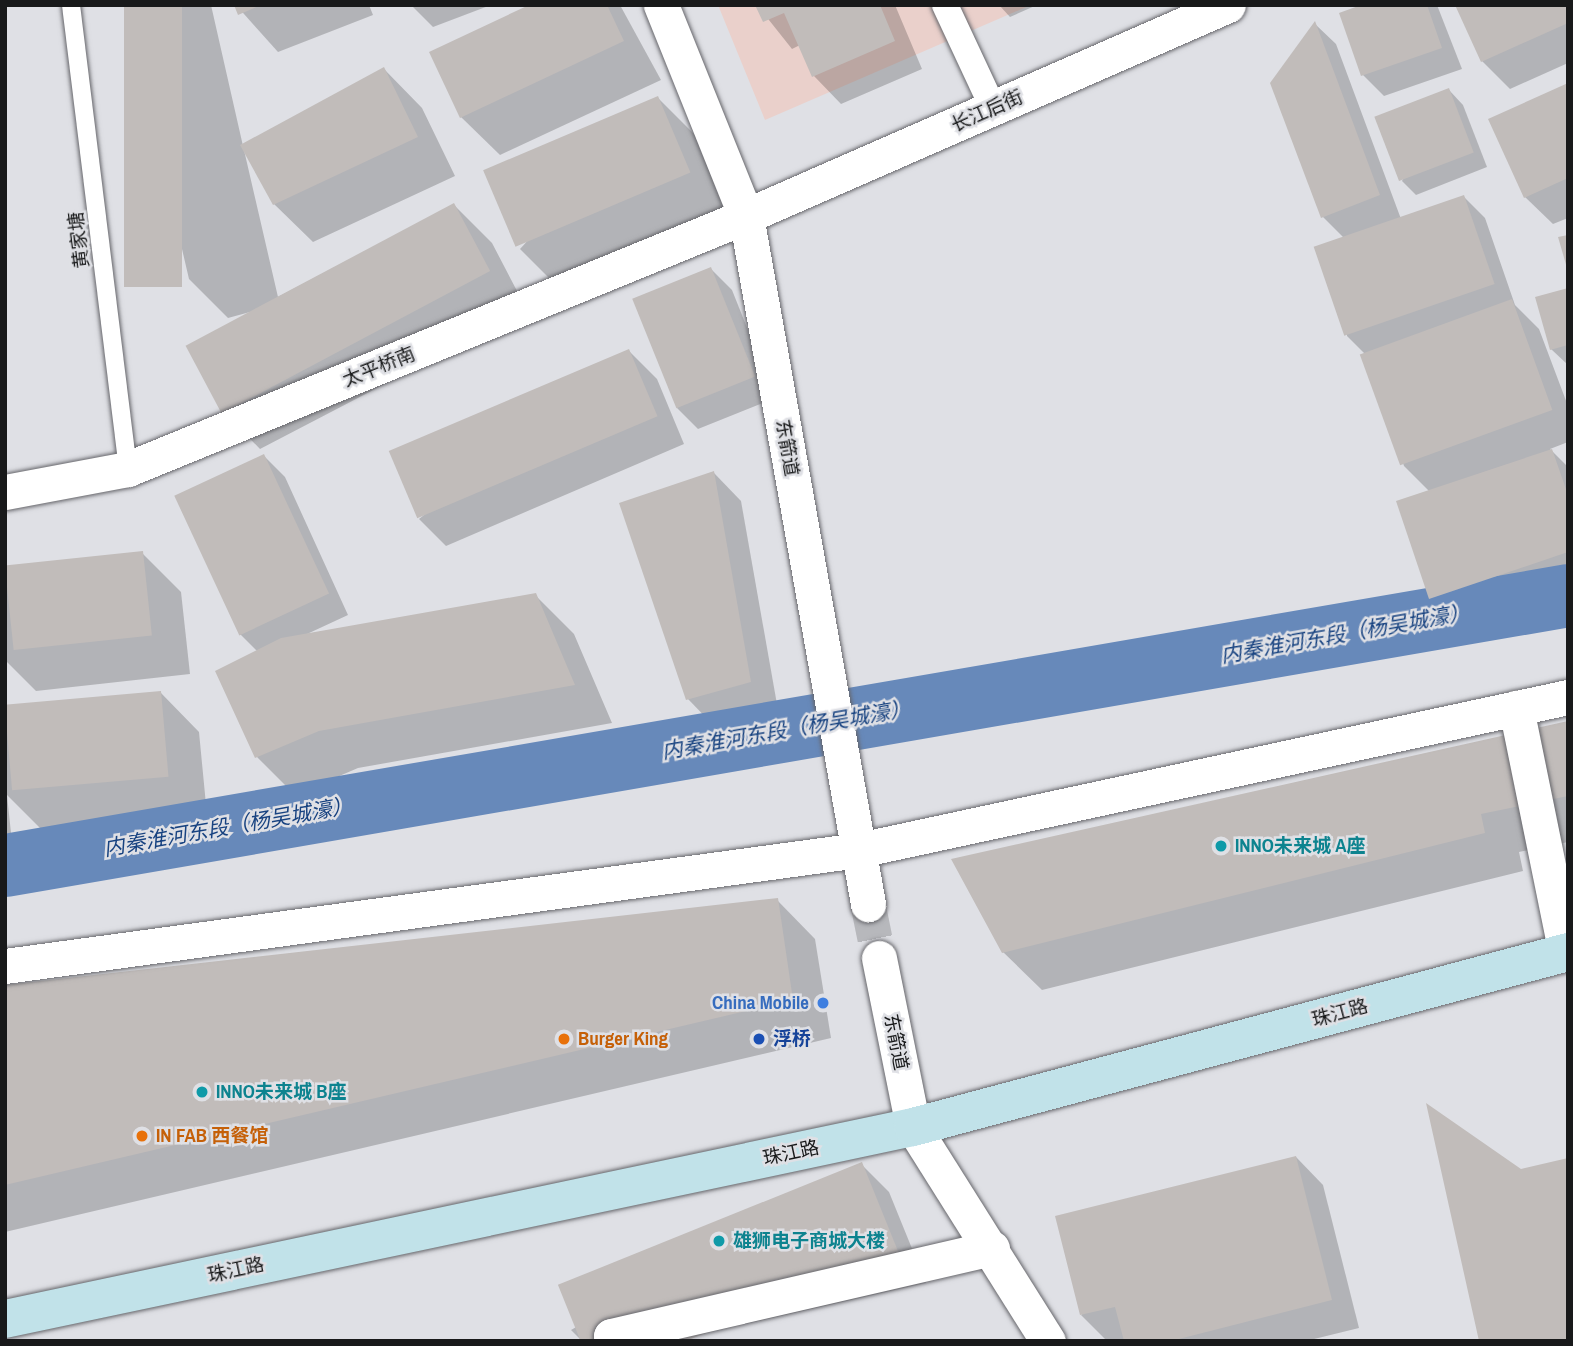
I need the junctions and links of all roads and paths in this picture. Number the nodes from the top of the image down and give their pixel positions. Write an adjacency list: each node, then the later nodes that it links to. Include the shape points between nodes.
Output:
1 (71, 5): 7 (lane, 黄家塘)
2 (661, 5): 6 (street, 东箭道)
3 (945, 5): 5 (street)
4 (1228, 5): 5 (street, 长江后街)
5 (993, 108): 6 (street, 长江后街)
6 (746, 216): 7 (street, 太平桥南); 11 (street, 东箭道)
7 (128, 469): 8 (street, 太平桥南)
8 (5, 492)
9 (1568, 697): 10 (street)
10 (1516, 708): 11 (street); 13 (street)
11 (859, 850): 12 (street, 东箭道); 15 (street)
12 (868, 904)
13 (1567, 953): 16 (main road, 珠江路)
14 (879, 958): 16 (street, 东箭道)
15 (5, 966)
16 (913, 1127): 17 (street); 18 (main road, 珠江路)
17 (992, 1248): 19 (street); 20 (street)
18 (5, 1319)
19 (612, 1341)
20 (1048, 1341)

